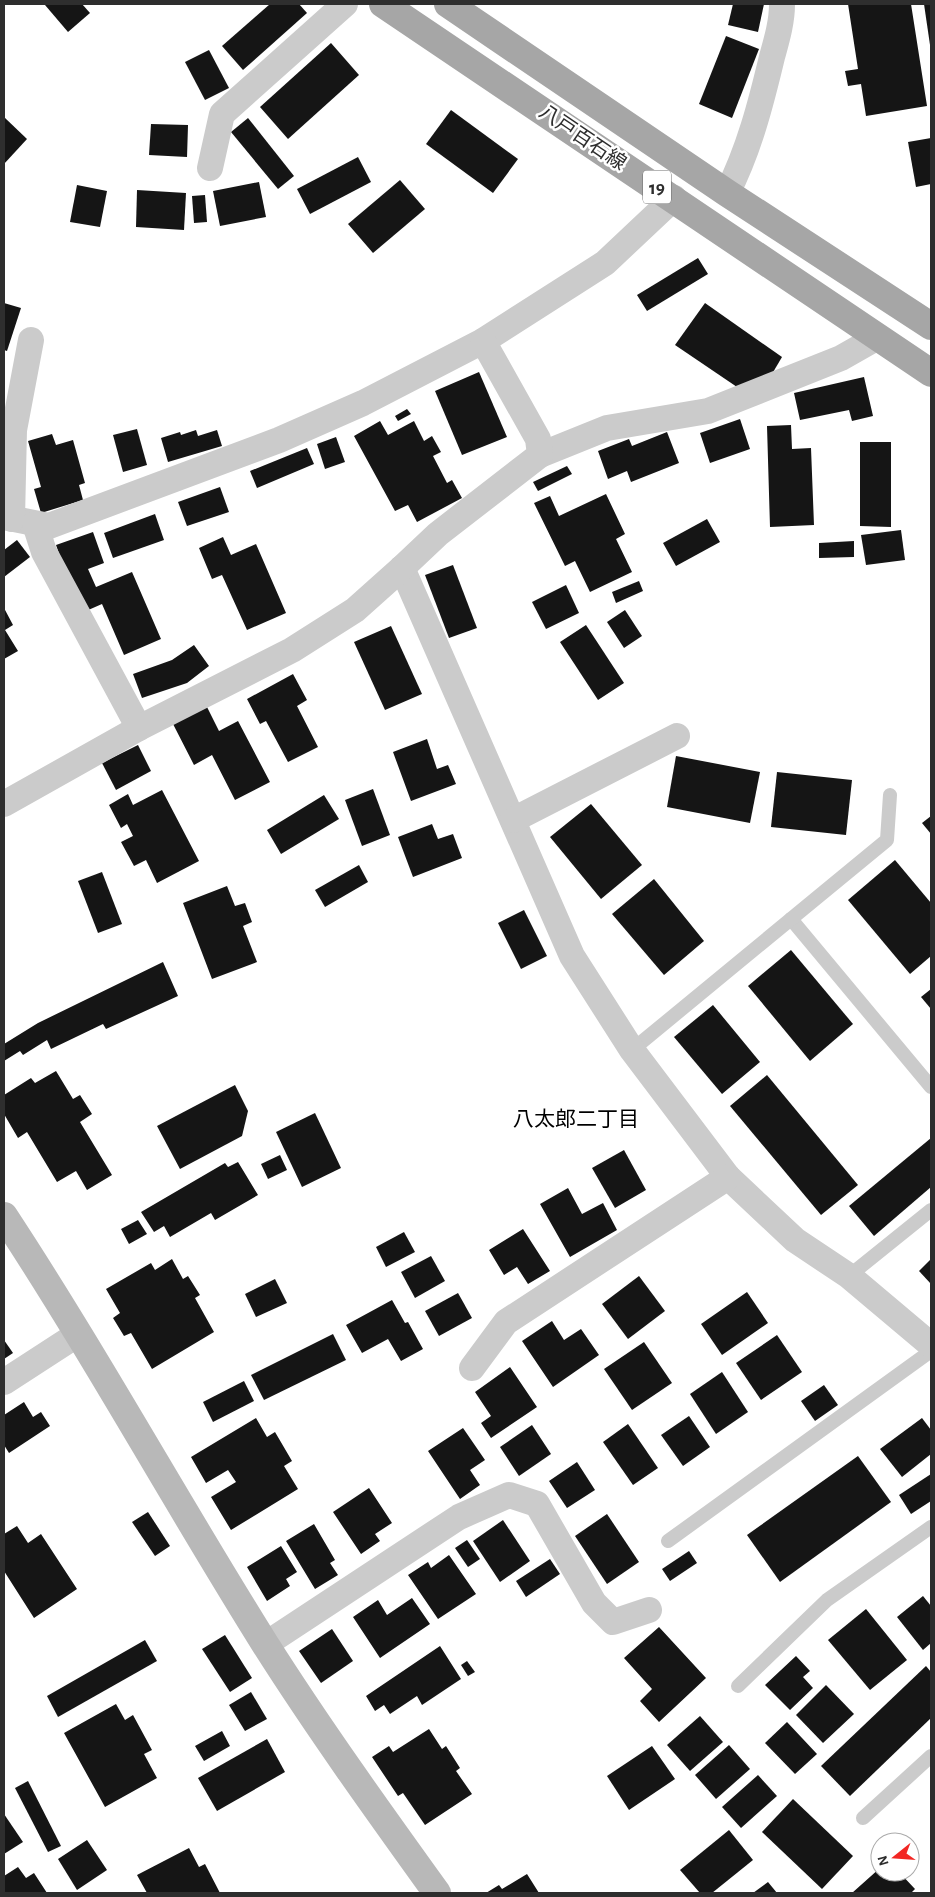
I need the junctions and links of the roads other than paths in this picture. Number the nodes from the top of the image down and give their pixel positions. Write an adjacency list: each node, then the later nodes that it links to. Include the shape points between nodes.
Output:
1 (345, 4): 5 (street, via 222,114)
2 (383, 4): 7 (main road, 八戸百石線 / 19)
3 (448, 4): 6 (main road, 八戸百石線 / 19)
4 (782, 4): 6 (street, via 765,84 739,170)
5 (210, 168)
6 (727, 193): 8 (main road, 八戸百石線 / 19)
7 (674, 198): 9 (main road, 八戸百石線 / 19); 11 (street, via 605,263)
8 (931, 326)
9 (878, 337): 12 (main road, 八戸百石線 / 19); 13 (street, via 841,358 708,411 607,428)
10 (31, 340): 14 (street, via 14,430)
11 (483, 341): 13 (street, via 538,439); 14 (street, via 363,403 279,440 49,526)
12 (931, 373)
13 (540, 455): 15 (street, via 438,534)
14 (17, 520): 16 (street, via 44,552)
15 (402, 568): 16 (street, via 355,610 292,650); 20 (street)
16 (139, 728): 19 (street)
17 (677, 736): 20 (street)
18 (890, 795): 21 (lane, via 887,840)
19 (4, 804)
20 (513, 820): 22 (street, via 572,956)
21 (791, 919): 22 (lane); 23 (lane)
22 (632, 1050): 24 (street)
23 (931, 1087)
24 (728, 1177): 27 (street, via 795,1240); 30 (street, via 506,1322)
25 (931, 1210): 27 (lane)
26 (4, 1216): 28 (street)
27 (849, 1276): 29 (street)
28 (78, 1334): 31 (street); 35 (street)
29 (929, 1341): 33 (lane)
30 (472, 1368)
31 (4, 1382)
32 (931, 1527): 36 (lane, via 827,1600)
33 (668, 1541)
34 (649, 1610): 35 (street, via 613,1622 594,1603 536,1504 509,1495 459,1517)
35 (266, 1644): 39 (street, via 374,1806)
36 (738, 1686)
37 (931, 1756): 38 (lane)
38 (863, 1818)
39 (437, 1893)

